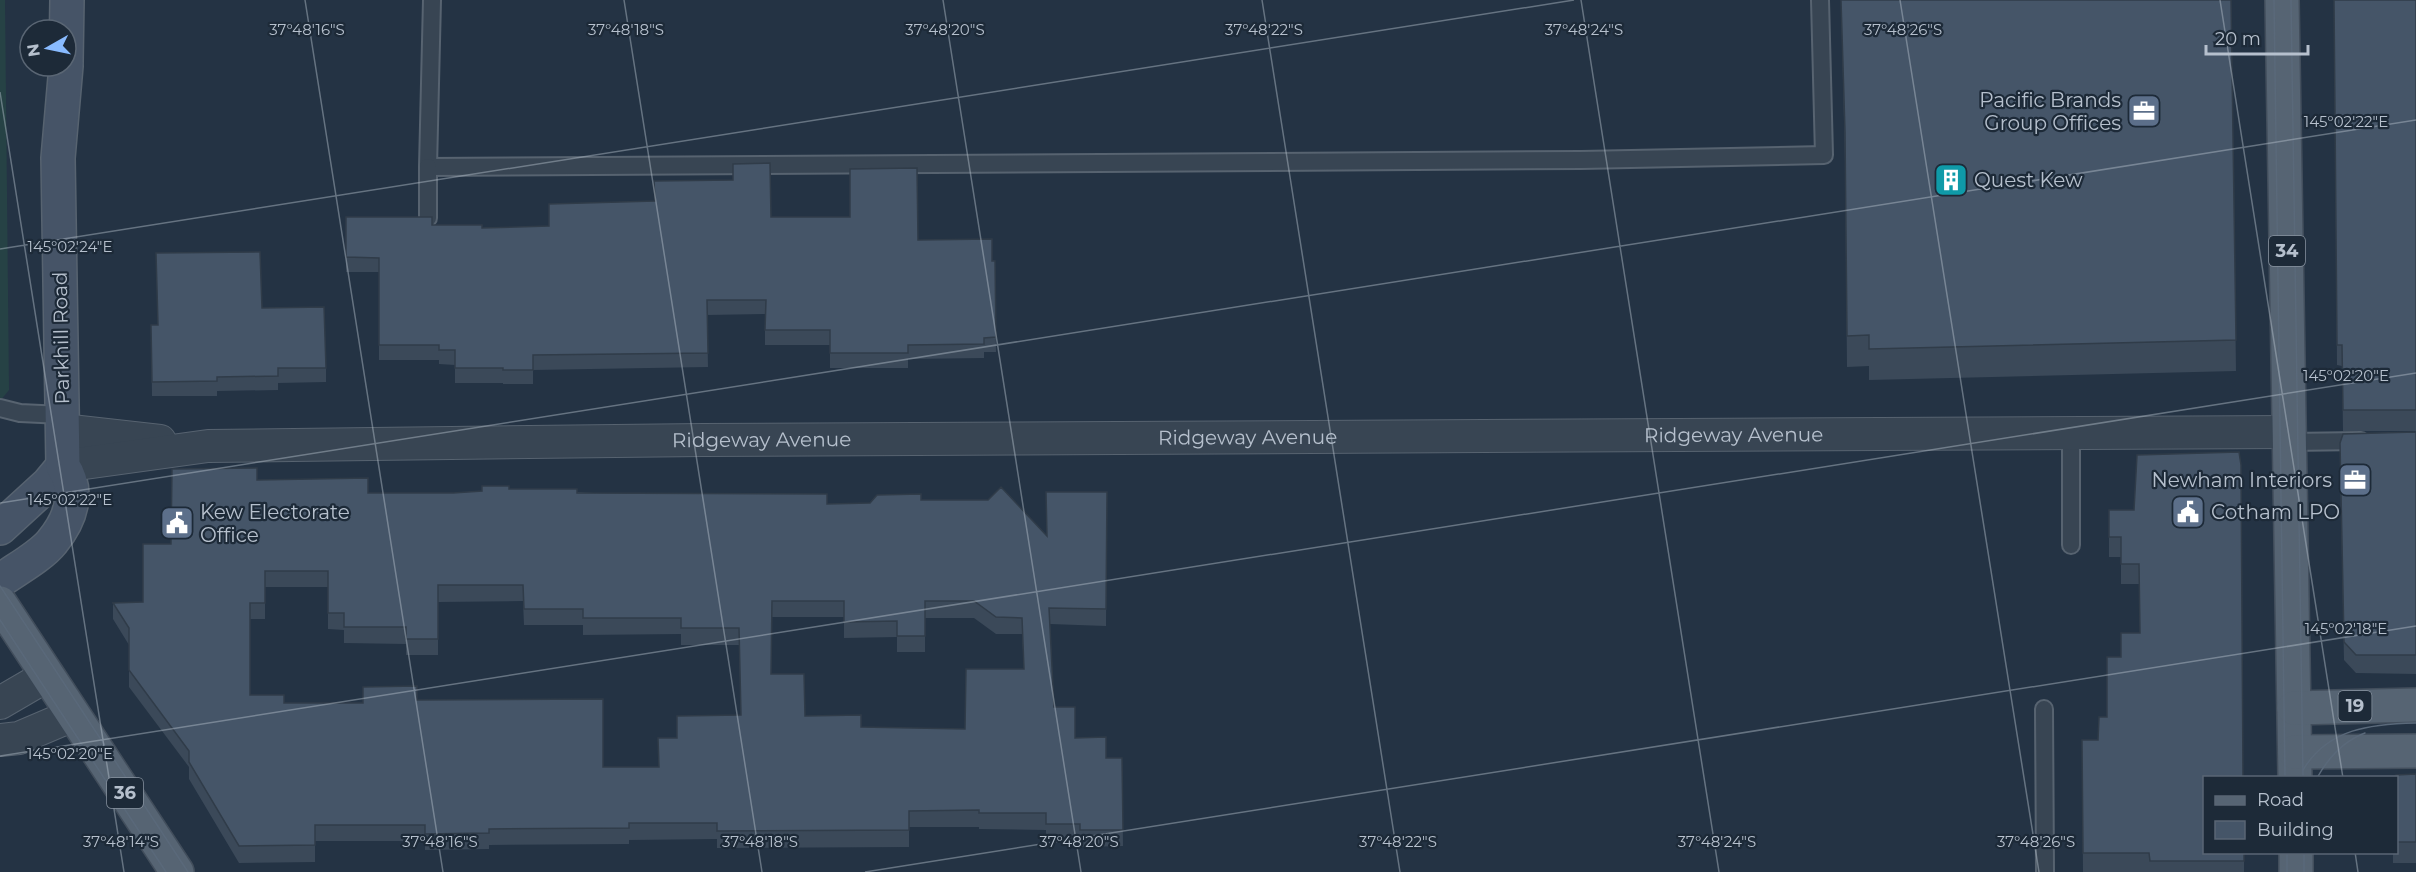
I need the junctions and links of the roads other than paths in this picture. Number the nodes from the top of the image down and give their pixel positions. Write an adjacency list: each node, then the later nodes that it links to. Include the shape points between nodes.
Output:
1 (67, 0): 5 (street, Parkhill Road)
2 (432, 0): 7 (lane)
3 (1820, 0): 7 (lane, via 1824,155)
4 (2282, 0): 12 (main road, 34)
5 (67, 18)
6 (65, 78): 10 (street, Parkhill Road, via 58,158)
7 (428, 167): 8 (lane)
8 (428, 218)
9 (0, 408): 10 (lane)
10 (62, 423): 14 (street, Ridgeway Avenue); 15 (street, Parkhill Road)
11 (2072, 435): 12 (street, Ridgeway Avenue); 14 (street, Ridgeway Avenue, via 702,440); 17 (lane)
12 (2289, 437): 13 (lane); 23 (main road, 34)
13 (2383, 441)
14 (208, 446): 15 (street, Ridgeway Avenue)
15 (63, 466): 16 (street); 18 (street, Parkhill Road, via 74,492 68,516 51,543)
16 (0, 528)
17 (2071, 545)
18 (0, 581)
19 (0, 603): 20 (main road, 36)
20 (48, 675): 21 (street); 25 (main road, 36)
21 (0, 703)
22 (2416, 705): 23 (main road, 19)
23 (2294, 708): 28 (main road, 34)
24 (2044, 709): 31 (lane)
25 (73, 715): 26 (street, via 18,738); 30 (main road, 36)
26 (0, 740)
27 (2416, 751): 28 (main road)
28 (2295, 765)
29 (2295, 854): 32 (main road)
30 (177, 872)
31 (2045, 872)
32 (2296, 872)

